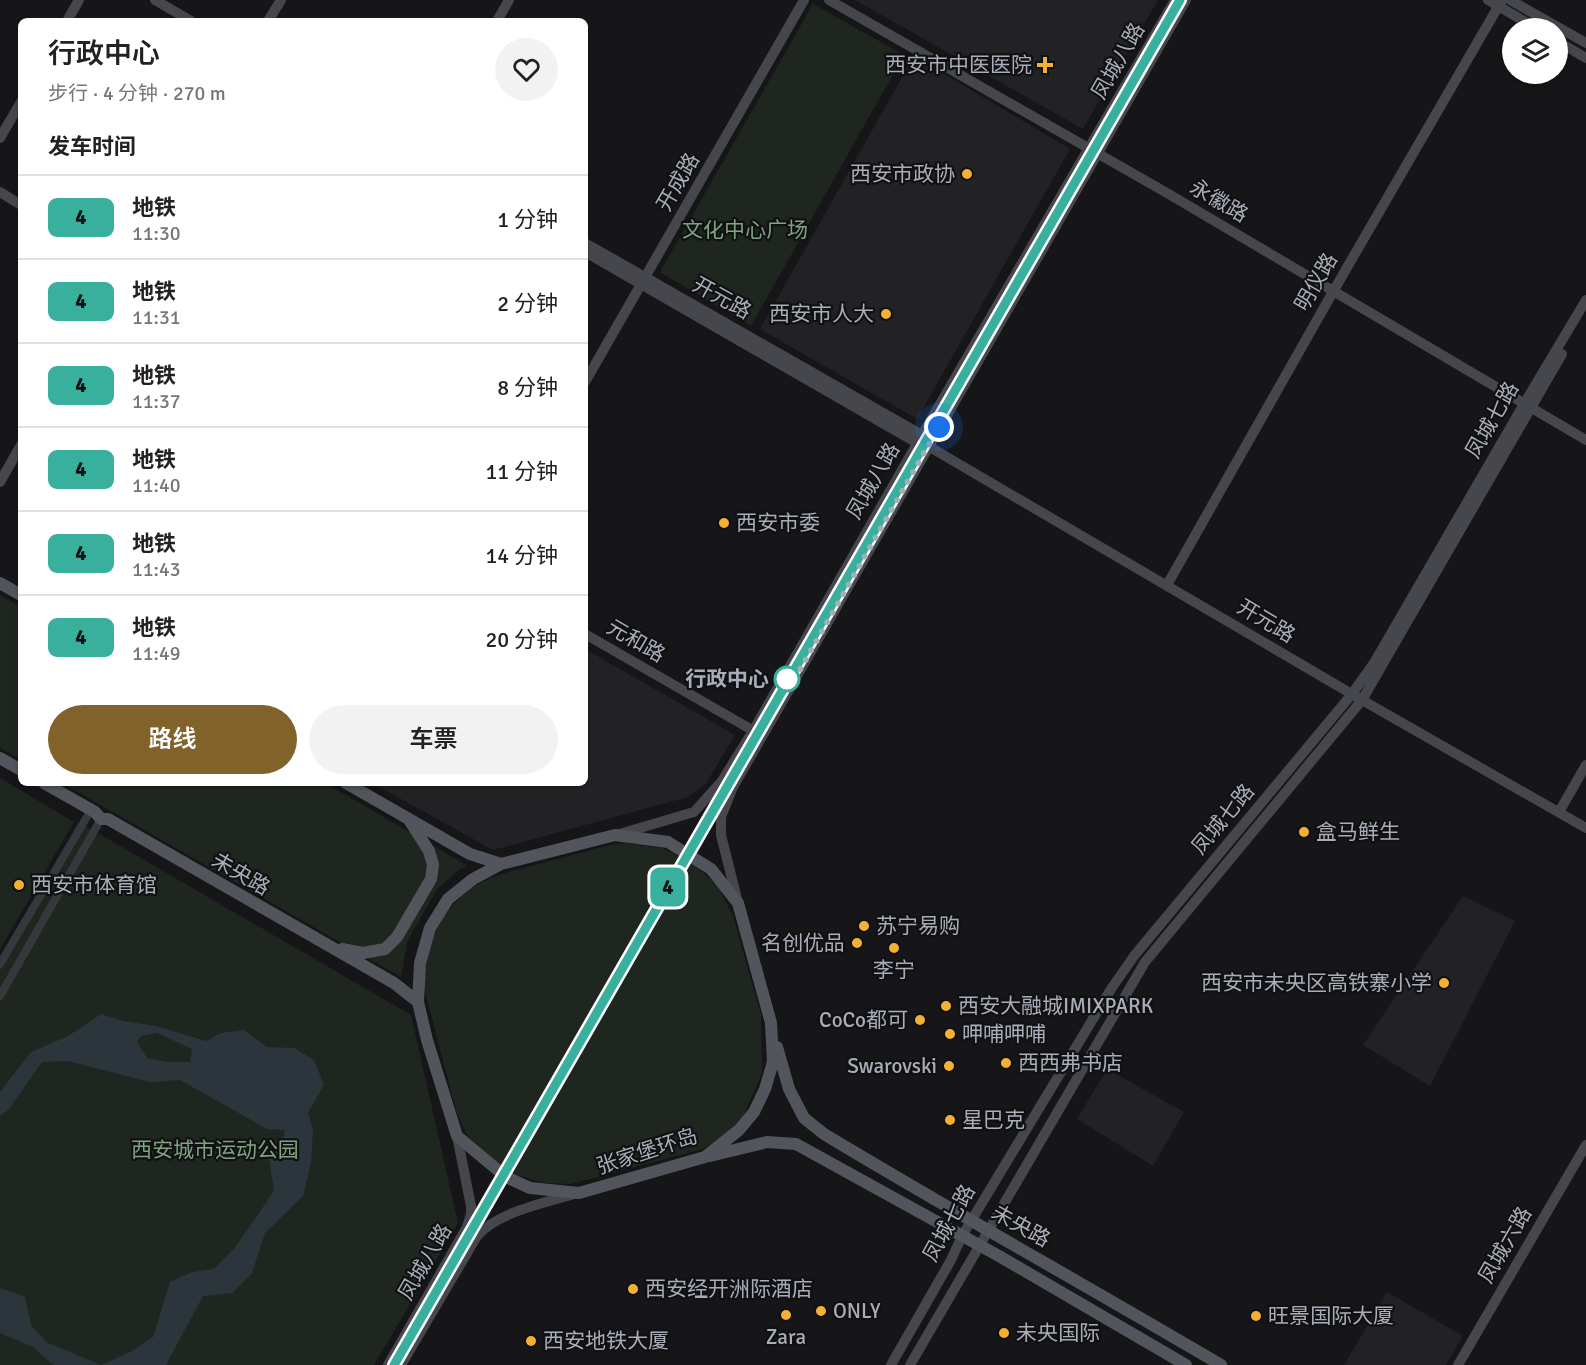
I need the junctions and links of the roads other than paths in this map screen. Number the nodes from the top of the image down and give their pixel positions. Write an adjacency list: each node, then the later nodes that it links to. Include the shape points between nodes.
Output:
1 (79, 0): 12 (street)
2 (155, 0): 13 (street)
3 (281, 0): 14 (street)
4 (509, 0): 15 (street)
5 (804, 0): 27 (street, 开成路)
6 (829, 0): 22 (street, 永徽路)
7 (1175, 0): 22 (street, 凤城八路)
8 (1186, 0): 22 (street, 凤城八路)
9 (1488, 0): 11 (street)
10 (1510, 0): 17 (street)
11 (1500, 3): 16 (street); 28 (street, 明仪路)
12 (69, 18)
13 (186, 18)
14 (270, 18)
15 (499, 18)
16 (1522, 18)
17 (1586, 43)
18 (1568, 47): 19 (street)
19 (1586, 58)
20 (18, 107): 21 (street)
21 (0, 138)
22 (1093, 152): 28 (street, 永徽路); 34 (street, 凤城八路)
23 (0, 192): 24 (street)
24 (18, 203)
25 (588, 245): 27 (street, 开元路)
26 (588, 253): 27 (street, 开元路)
27 (644, 281): 31 (street, 开成路); 34 (street, 开元路)
28 (1334, 290): 32 (street, 永徽路); 38 (street, 明仪路)
29 (1586, 300): 32 (street, 凤城七路)
30 (1586, 313): 32 (street, 凤城七路)
31 (588, 377)
32 (1527, 406): 33 (street, 永徽路); 41 (street, 凤城七路); 42 (street, 凤城七路)
33 (1586, 440)
34 (922, 441): 38 (street, 开元路); 43 (street, 凤城八路)
35 (18, 450): 36 (street)
36 (0, 482)
37 (0, 583): 39 (main road)
38 (1167, 585): 41 (street, 开元路)
39 (18, 593)
40 (588, 636): 43 (street, 元和路)
41 (1352, 694): 42 (street, 开元路); 66 (street, 凤城七路, via 1134,956)
42 (1362, 700): 50 (street, 开元路); 67 (street, 凤城七路, via 1145,962)
43 (757, 734): 54 (street, 凤城八路, via 694,812); 56 (street, 凤城八路, via 721,817 721,835)
44 (0, 758): 46 (main road)
45 (1586, 765): 50 (street)
46 (18, 768)
47 (49, 786): 49 (main road, 未央路)
48 (352, 786): 51 (main road)
49 (91, 810): 52 (main road, 未央路); 58 (street)
50 (1559, 812): 53 (street, 开元路)
51 (408, 818): 55 (main road, via 470,854); 57 (main road, via 429,851 433,865 431,879 397,937 385,949 363,953)
52 (101, 819): 57 (main road, 未央路, via 108,819); 59 (street)
53 (1586, 828)
54 (615, 835): 55 (main road, 张家堡环岛); 56 (main road, 张家堡环岛, via 668,842 711,869)
55 (501, 864): 60 (main road, 张家堡环岛, via 448,899 430,928 420,963)
56 (738, 903): 61 (main road, 张家堡环岛)
57 (329, 946): 60 (main road, 未央路, via 394,983)
58 (0, 964)
59 (0, 996)
60 (418, 1002): 62 (main road, 张家堡环岛)
61 (771, 1023): 64 (main road, 张家堡环岛, via 773,1062 754,1112 739,1130); 66 (main road, 未央路, via 789,1089 804,1118 824,1134)
62 (457, 1137): 65 (main road, 张家堡环岛, via 506,1177 530,1188); 70 (street, 凤城八路, via 471,1214)
63 (1586, 1145): 76 (street, 凤城六路)
64 (705, 1157): 65 (main road, 张家堡环岛); 68 (main road, 未央路, via 767,1142 796,1144)
65 (579, 1193): 71 (street, 凤城八路, via 486,1226)
66 (971, 1221): 67 (main road, 未央路); 68 (street, 凤城七路)
67 (990, 1231): 69 (street, 凤城七路); 75 (main road, 未央路)
68 (962, 1236): 69 (main road, 未央路); 72 (street, 凤城七路)
69 (981, 1247): 73 (street, 凤城七路); 74 (main road, 未央路)
70 (388, 1365)
71 (401, 1365)
72 (891, 1365)
73 (910, 1365)
74 (1186, 1365)
75 (1221, 1365)
76 (1458, 1365)

